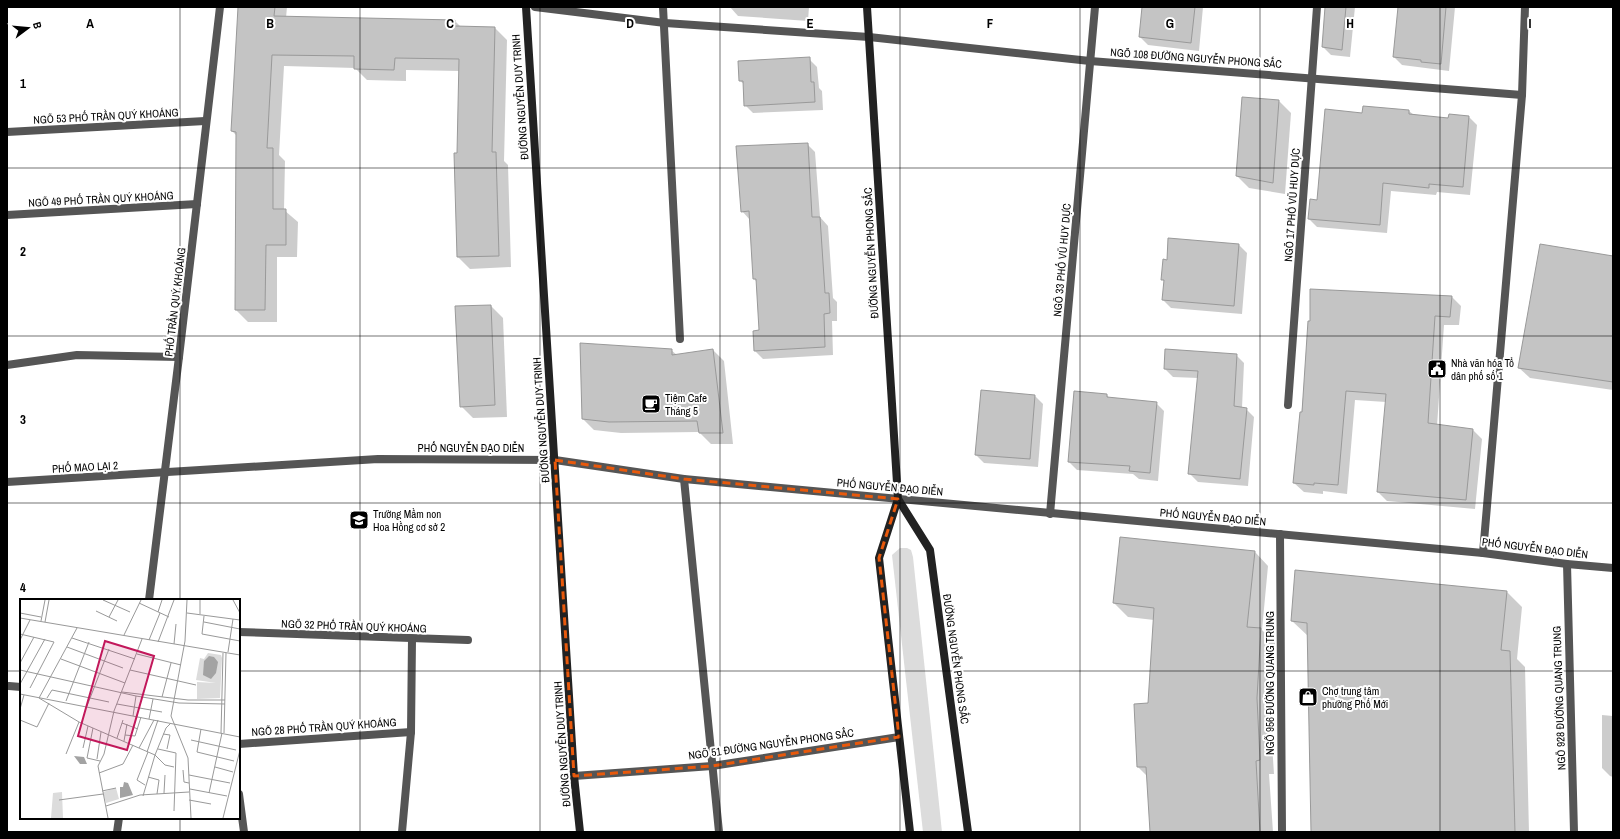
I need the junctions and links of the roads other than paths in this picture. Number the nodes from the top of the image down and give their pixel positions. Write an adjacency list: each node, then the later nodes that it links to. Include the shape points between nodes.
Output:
1 (220, 7): 14 (street, PHỐ TRẦN QUÝ KHOÁNG)
2 (526, 7): 22 (main road, ĐƯỜNG NGUYỄN DUY TRINH)
3 (535, 7): 9 (street, NGÕ 108 ĐƯỜNG NGUYỄN PHONG SẮC)
4 (663, 7): 9 (street)
5 (867, 7): 10 (main road, ĐƯỜNG NGUYỄN PHONG SẮC)
6 (1095, 7): 11 (street, NGÕ 33 PHỐ VŨ HUY DỰC)
7 (1317, 7): 12 (street, NGÕ 17 PHỐ VŨ HUY DỰC)
8 (1525, 7): 13 (street)
9 (665, 23): 10 (street, NGÕ 108 ĐƯỜNG NGUYỄN PHONG SẮC); 18 (street)
10 (869, 37): 11 (street, NGÕ 108 ĐƯỜNG NGUYỄN PHONG SẮC); 26 (main road, ĐƯỜNG NGUYỄN PHONG SẮC)
11 (1090, 61): 12 (street, NGÕ 108 ĐƯỜNG NGUYỄN PHONG SẮC); 27 (street, NGÕ 33 PHỐ VŨ HUY DỰC)
12 (1312, 78): 13 (street, NGÕ 108 ĐƯỜNG NGUYỄN PHONG SẮC); 21 (street, NGÕ 17 PHỐ VŨ HUY DỰC)
13 (1522, 94): 29 (street)
14 (206, 122): 15 (street, NGÕ 53 PHỐ TRẦN QUÝ KHOÁNG); 16 (street, PHỐ TRẦN QUÝ KHOÁNG)
15 (7, 132)
16 (197, 204): 17 (street, NGÕ 49 PHỐ TRẦN QUÝ KHOÁNG); 19 (street, PHỐ TRẦN QUÝ KHOÁNG)
17 (7, 215)
18 (680, 340)
19 (179, 357): 20 (street, via 77,355); 23 (street, PHỐ TRẦN QUÝ KHOÁNG)
20 (7, 365)
21 (1288, 405)
22 (555, 460): 23 (street, PHỐ NGUYỄN ĐẠO DIỄN, via 378,459); 24 (street, PHỐ NGUYỄN ĐẠO DIỄN); 42 (main road, ĐƯỜNG NGUYỄN DUY TRINH)
23 (164, 473): 25 (street, PHỐ MAO LẠI 2); 32 (street, PHỐ TRẦN QUÝ KHOÁNG)
24 (684, 479): 26 (street, PHỐ NGUYỄN ĐẠO DIỄN); 41 (street)
25 (7, 482)
26 (898, 498): 27 (street, PHỐ NGUYỄN ĐẠO DIỄN); 39 (main road, ĐƯỜNG NGUYỄN PHONG SẮC, via 879,558); 51 (main road, ĐƯỜNG NGUYỄN PHONG SẮC, via 930,550)
27 (1050, 514): 28 (street, PHỐ NGUYỄN ĐẠO DIỄN)
28 (1280, 534): 29 (street, PHỐ NGUYỄN ĐẠO DIỄN); 52 (street, NGÕ 956 ĐƯỜNG QUANG TRUNG)
29 (1483, 553): 30 (street, PHỐ NGUYỄN ĐẠO DIỄN)
30 (1567, 564): 31 (street, PHỐ NGUYỄN ĐẠO DIỄN); 53 (street, NGÕ 928 ĐƯỜNG QUANG TRUNG)
31 (1613, 568)
32 (149, 599)
33 (240, 632): 34 (street, NGÕ 32 PHỐ TRẦN QUÝ KHOÁNG)
34 (412, 639): 35 (street, NGÕ 32 PHỐ TRẦN QUÝ KHOÁNG); 38 (street)
35 (468, 640)
36 (9, 686): 37 (street)
37 (20, 687)
38 (411, 732): 40 (street, NGÕ 28 PHỐ TRẦN QUÝ KHOÁNG); 47 (street)
39 (898, 737): 41 (street, NGÕ 51 ĐƯỜNG NGUYỄN PHONG SẮC); 50 (main road, ĐƯỜNG NGUYỄN PHONG SẮC)
40 (240, 744)
41 (712, 766): 42 (street, NGÕ 51 ĐƯỜNG NGUYỄN PHONG SẮC); 49 (street)
42 (574, 776): 48 (main road, ĐƯỜNG NGUYỄN DUY TRINH)
43 (240, 802): 46 (street)
44 (119, 819): 45 (street)
45 (117, 832)
46 (244, 832)
47 (402, 832)
48 (580, 832)
49 (719, 832)
50 (910, 832)
51 (968, 832)
52 (1282, 832)
53 (1574, 832)

